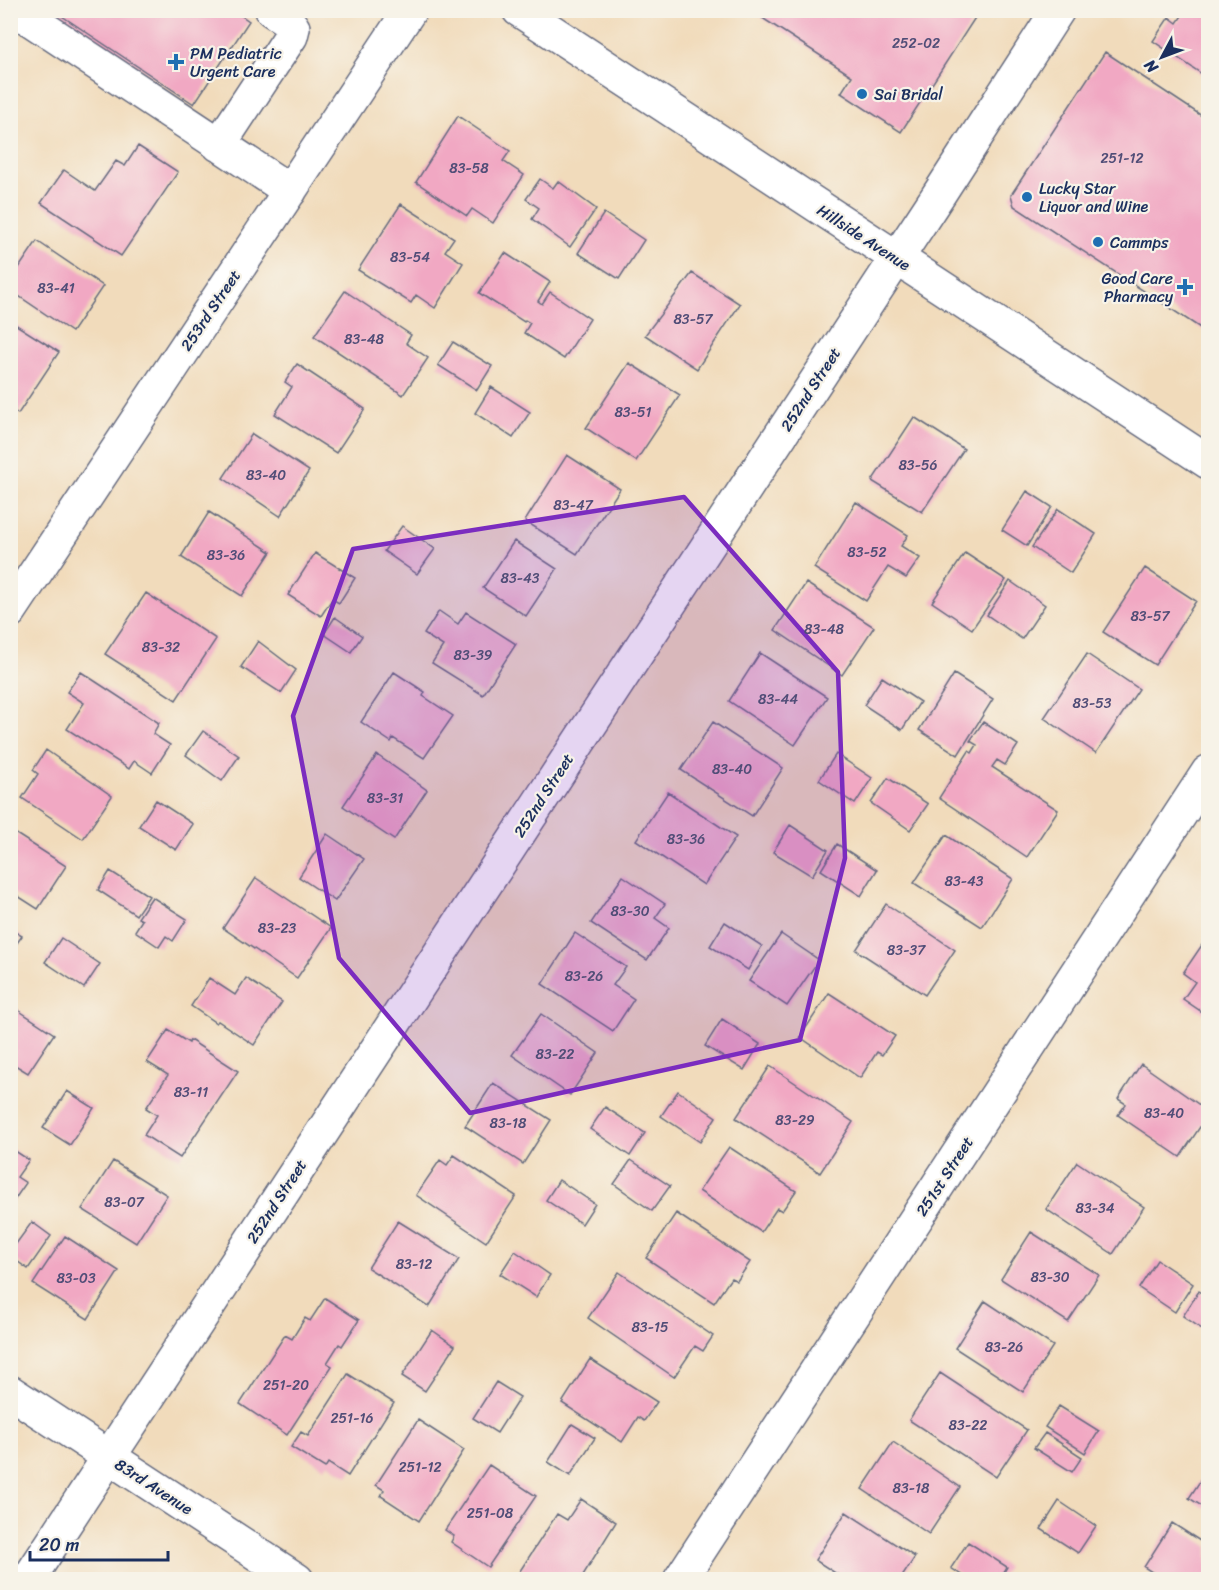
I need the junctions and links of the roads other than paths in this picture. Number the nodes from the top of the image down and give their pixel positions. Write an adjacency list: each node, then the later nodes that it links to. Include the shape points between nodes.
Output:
1 (16, 10): 6 (street)
2 (272, 10): 6 (street, via 293,28 291,36)
3 (410, 10): 7 (street, 253rd Street)
4 (519, 10): 8 (street, Hillside Avenue)
5 (1058, 10): 8 (street, 252nd Street)
6 (219, 145): 7 (street)
7 (290, 191): 10 (street, 253rd Street)
8 (896, 258): 9 (street, Hillside Avenue); 13 (street, 252nd Street)
9 (1209, 462)
10 (10, 611)
11 (1209, 772): 16 (street, 251st Street)
12 (10, 1392): 13 (street, 83rd Avenue)
13 (109, 1457): 14 (street, 252nd Street); 15 (street, 83rd Avenue)
14 (28, 1580)
15 (297, 1580)
16 (680, 1580)

